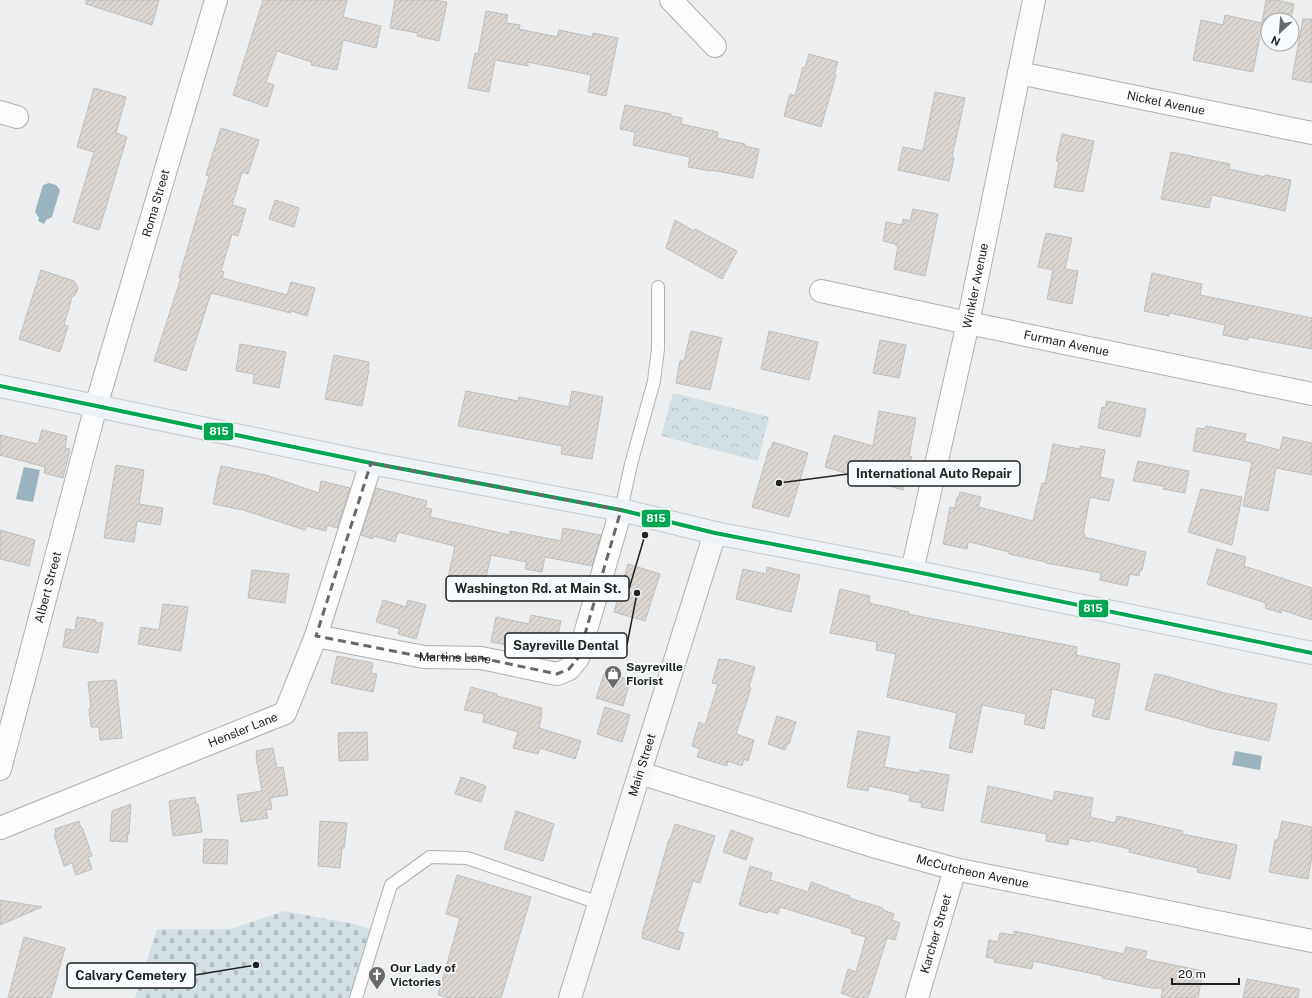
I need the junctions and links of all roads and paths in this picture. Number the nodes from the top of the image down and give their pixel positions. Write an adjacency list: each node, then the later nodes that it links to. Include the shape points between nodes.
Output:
1 (216, 0): 12 (street, Roma Street)
2 (671, 0): 4 (street)
3 (1034, 0): 5 (street, Winkler Avenue)
4 (715, 46)
5 (1019, 73): 6 (street, Nickel Avenue); 9 (street, Winkler Avenue)
6 (1312, 133)
7 (658, 288): 14 (lane, via 658,349 654,381)
8 (821, 291): 9 (street, Furman Avenue)
9 (968, 323): 11 (street, Furman Avenue); 16 (street, Winkler Avenue)
10 (0, 386): 12 (main road)
11 (1312, 394)
12 (96, 406): 13 (main road); 19 (street, Albert Street)
13 (371, 463): 14 (main road); 17 (street, Hensler Lane)
14 (621, 510): 15 (main road); 17 (street, Martins Lane, via 578,658 569,669 557,674 481,658 424,657)
15 (715, 533): 16 (main road); 20 (main road, Main Street)
16 (912, 571): 18 (main road)
17 (316, 636): 21 (street, Hensler Lane, via 285,713)
18 (1312, 653)
19 (0, 769)
20 (640, 773): 22 (street, McCutcheon Avenue); 23 (main road, Main Street)
21 (0, 828)
22 (955, 869): 24 (street, McCutcheon Avenue); 27 (street, Karcher Street)
23 (599, 903): 25 (lane, via 467,858 430,856 391,885); 26 (main road, Main Street)
24 (1312, 941)
25 (356, 998)
26 (570, 998)
27 (917, 998)

